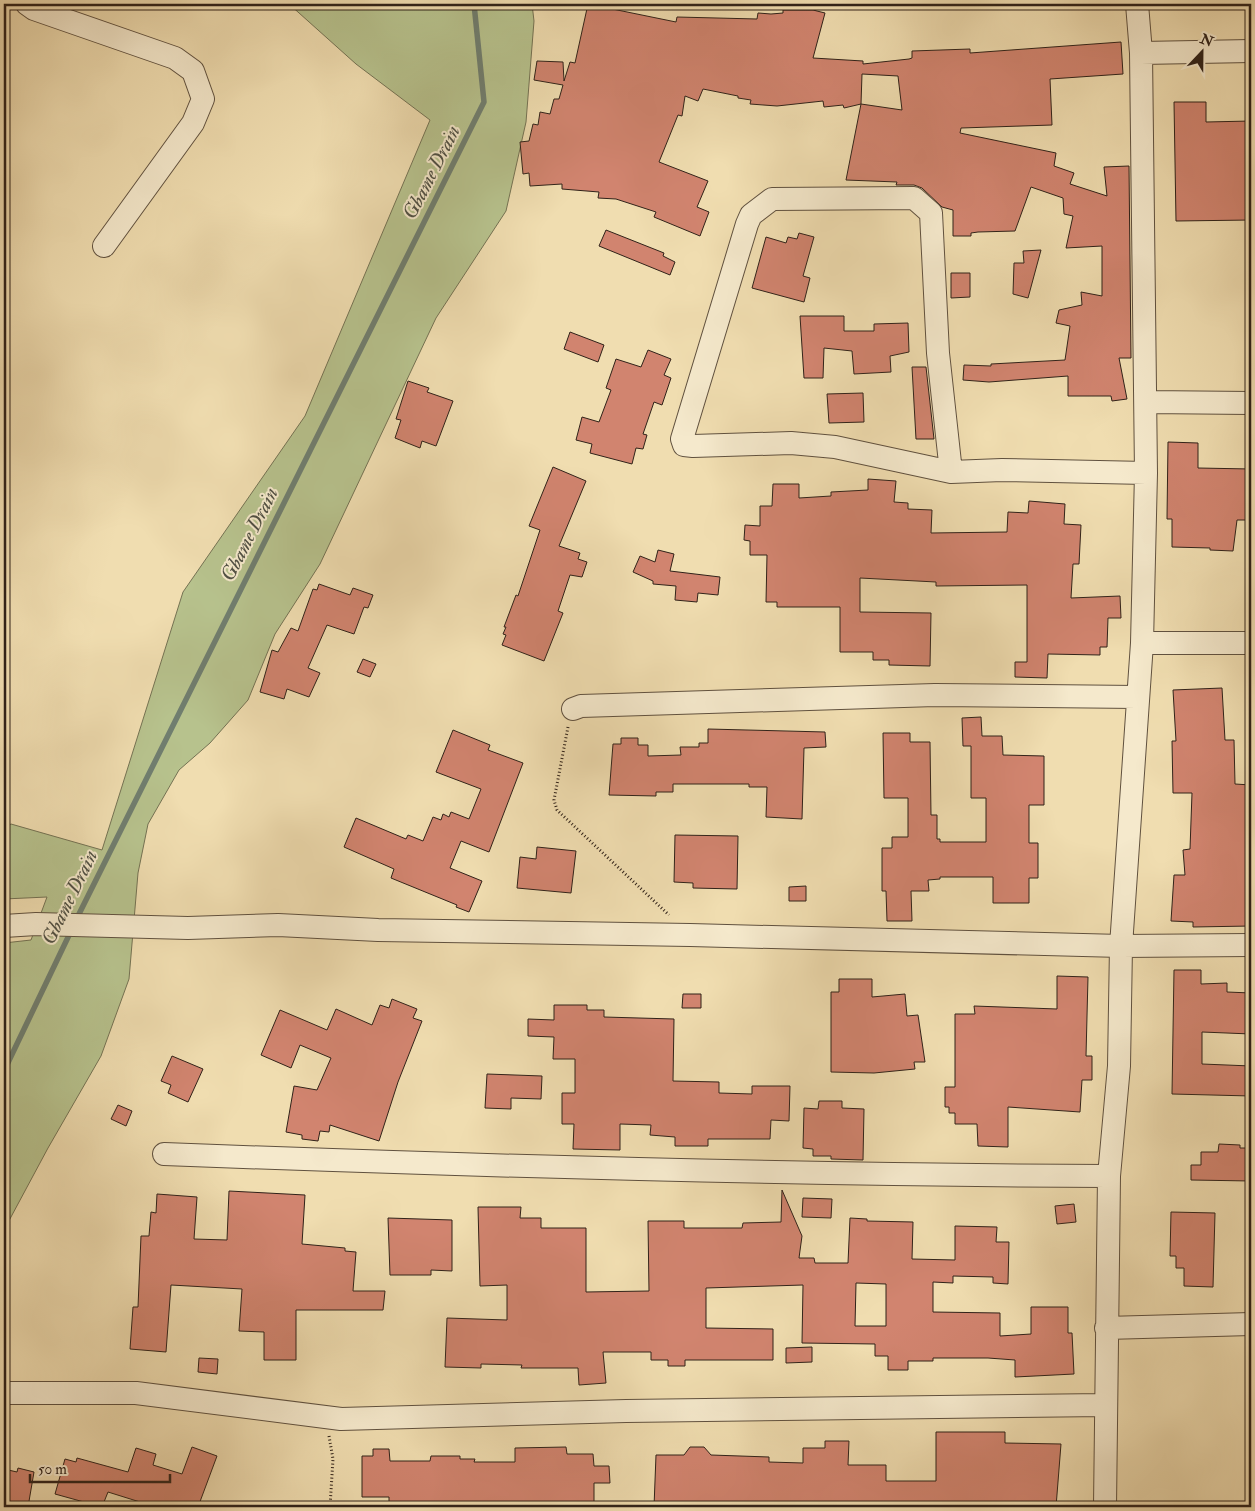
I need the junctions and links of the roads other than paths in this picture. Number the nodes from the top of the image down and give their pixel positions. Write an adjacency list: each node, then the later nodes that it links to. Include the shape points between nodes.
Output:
1 (28, 4): 5 (street, via 175,58 193,71 203,99 193,123)
2 (1137, 4): 4 (street)
3 (1251, 51): 4 (street)
4 (1141, 53): 6 (street)
5 (104, 246)
6 (1146, 402): 7 (street); 9 (street)
7 (1251, 403)
8 (951, 472): 8 (street, via 938,352 931,213 914,198 772,199 751,215 747,224 682,438 684,445 791,443 835,447); 9 (street)
9 (1146, 473): 10 (street)
10 (1142, 643): 11 (street); 12 (street)
11 (1251, 643)
12 (1137, 697): 13 (street, via 935,695 780,698 581,706); 16 (street)
13 (573, 709)
14 (4, 926): 16 (street, via 188,928 278,925 378,930)
15 (1251, 945): 16 (street)
16 (1121, 946): 18 (street, via 1119,1066)
17 (164, 1154): 18 (street, via 595,1169)
18 (1109, 1176): 20 (street)
19 (1251, 1324): 20 (street)
20 (1106, 1328): 22 (street)
21 (4, 1393): 22 (street, via 136,1392 341,1419 626,1411)
22 (1105, 1405): 23 (street)
23 (1105, 1507)

